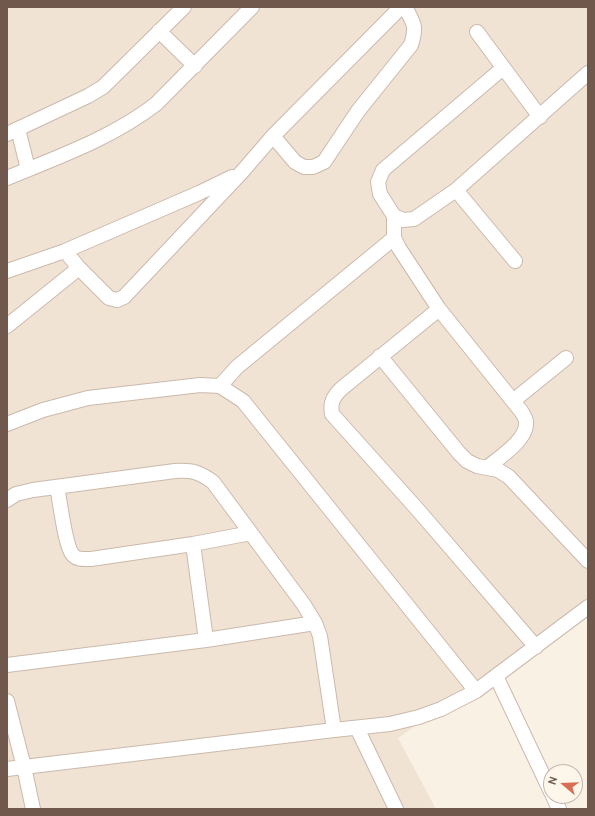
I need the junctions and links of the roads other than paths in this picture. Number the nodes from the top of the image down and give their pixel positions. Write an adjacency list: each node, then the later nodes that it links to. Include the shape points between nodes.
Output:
1 (184, 7): 5 (street)
2 (252, 7): 7 (street)
3 (401, 7): 12 (street)
4 (405, 7): 12 (street, via 414,25 411,45 358,111 324,162 314,167 304,167 295,162)
5 (159, 32): 7 (street); 11 (street, via 103,87)
6 (477, 32): 8 (street)
7 (195, 66): 13 (street, via 156,104 131,122)
8 (503, 68): 10 (street); 17 (street, via 383,170 378,182 380,194)
9 (588, 73): 10 (street)
10 (540, 117): 16 (street)
11 (13, 131): 13 (street)
12 (273, 136): 14 (street)
13 (28, 169): 15 (street)
14 (241, 173): 19 (street, via 199,194); 21 (street, via 124,297 117,300 109,298)
15 (7, 178)
16 (456, 190): 17 (street, via 414,219 404,220); 20 (street)
17 (394, 216): 18 (street)
18 (394, 238): 23 (street); 27 (street, via 237,366)
19 (65, 251): 21 (street); 22 (street)
20 (515, 260)
21 (79, 268): 24 (street)
22 (7, 271)
23 (440, 309): 25 (street); 28 (street)
24 (7, 326)
25 (380, 356): 30 (street, via 459,453 477,466); 39 (street, via 334,397 332,414)
26 (566, 358): 28 (street)
27 (220, 386): 29 (street, via 200,385 88,398 43,410); 42 (street, via 243,401)
28 (513, 401): 30 (street, via 526,421 522,438)
29 (7, 424)
30 (488, 467): 35 (street, via 509,477)
31 (57, 487): 32 (street, via 16,494); 33 (street, via 190,470 213,482); 34 (street, via 68,547 73,556 91,559)
32 (7, 500)
33 (251, 533): 34 (street); 37 (street)
34 (193, 544): 38 (street)
35 (588, 560)
36 (588, 607): 39 (street)
37 (315, 623): 38 (street); 45 (street, via 320,636)
38 (206, 640): 40 (street)
39 (536, 647): 41 (street)
40 (7, 665)
41 (496, 676): 42 (street); 48 (street)
42 (476, 692): 44 (street, via 419,717)
43 (7, 701): 46 (street)
44 (357, 728): 45 (street); 50 (street)
45 (334, 730): 46 (street)
46 (24, 767): 47 (street); 49 (street)
47 (7, 769)
48 (543, 775)
49 (33, 809)
50 (396, 809)

